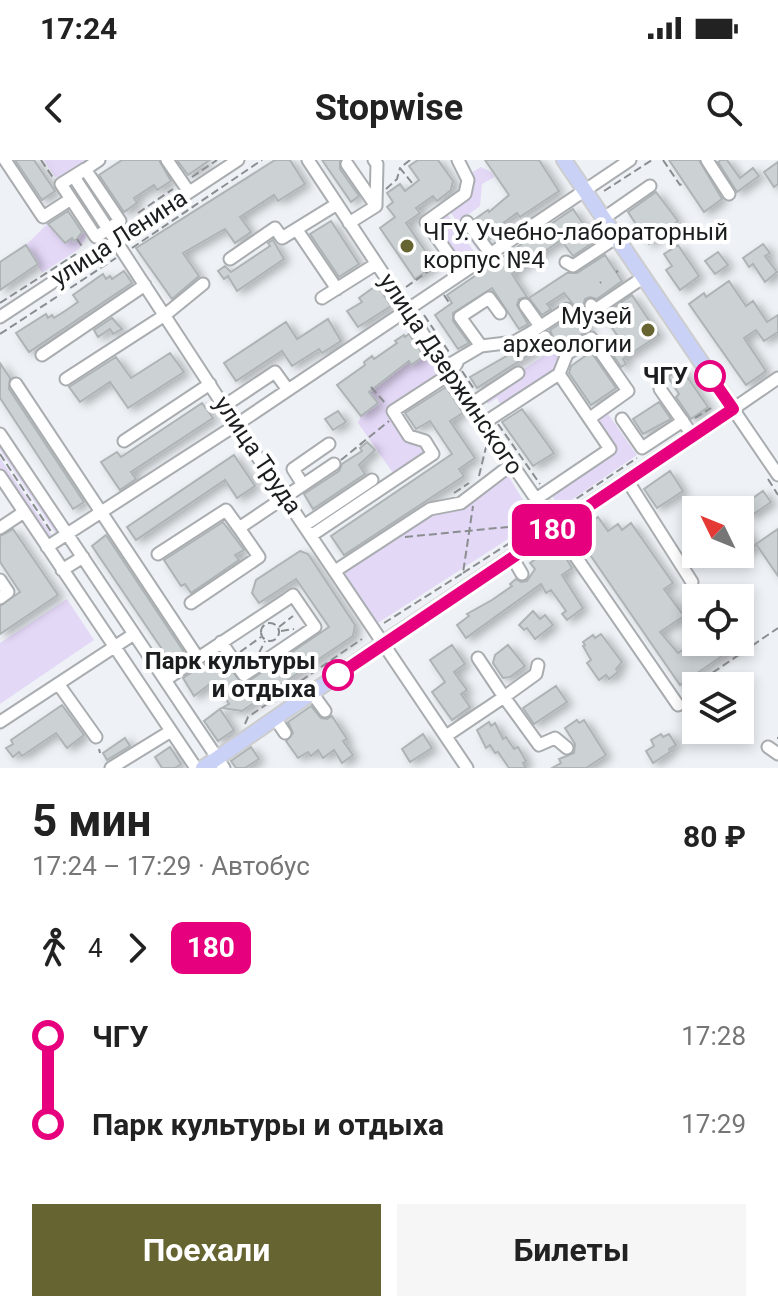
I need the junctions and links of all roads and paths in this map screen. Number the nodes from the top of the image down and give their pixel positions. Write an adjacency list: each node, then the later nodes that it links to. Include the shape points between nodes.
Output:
1 (5, 160): 28 (street, via 43,217)
2 (41, 160): 20 (path, via 54,180)
3 (99, 160): 19 (street)
4 (167, 160): 24 (street)
5 (217, 160): 24 (path)
6 (238, 160): 24 (street, улица Ленина)
7 (262, 160): 40 (path)
8 (308, 160): 30 (street, улица Дзержинского)
9 (374, 160): 29 (street)
10 (410, 160): 18 (path)
11 (458, 160): 46 (street, via 468,180 465,194 426,222)
12 (564, 160): 25 (main road)
13 (630, 160): 25 (street)
14 (652, 160): 26 (path)
15 (663, 160): 21 (path, via 680,185)
16 (707, 160): 27 (street)
17 (347, 164): 29 (street)
18 (400, 168): 22 (path); 29 (path)
19 (85, 169): 20 (street); 35 (street, via 120,221)
20 (73, 177): 28 (street, via 61,184); 35 (street, улица Труда)
21 (684, 182)
22 (412, 183)
23 (650, 186): 32 (street)
24 (186, 188): 31 (path); 39 (street, улица Ленина)
25 (585, 189): 32 (main road); 41 (street)
26 (604, 191)
27 (729, 194)
28 (71, 199): 35 (street, via 96,237)
29 (376, 202): 34 (street)
30 (337, 204): 34 (street, улица Дзержинского); 36 (street)
31 (134, 215)
32 (604, 218): 37 (main road)
33 (467, 222): 41 (street)
34 (349, 223): 45 (street, улица Дзержинского)
35 (108, 229): 39 (street, улица Труда)
36 (297, 230): 42 (street, via 282,238 275,228); 51 (street)
37 (617, 237): 44 (street, via 573,266); 47 (main road)
38 (77, 239): 53 (path, via 84,249)
39 (116, 241): 40 (street, улица Труда); 60 (street, улица Ленина)
40 (124, 253): 49 (street, улица Труда); 62 (path)
41 (490, 253): 46 (street)
42 (230, 259)
43 (443, 261): 50 (path)
44 (566, 262)
45 (376, 264): 51 (street); 56 (street, улица Дзержинского)
46 (461, 272): 56 (street)
47 (644, 277): 55 (street, via 595,310); 78 (main road)
48 (203, 284): 59 (street)
49 (145, 285): 59 (street, улица Труда); 64 (street)
50 (405, 288)
51 (337, 289): 52 (street)
52 (322, 298)
53 (0, 303)
54 (525, 305): 61 (street)
55 (591, 305)
56 (406, 310): 65 (street, улица Дзержинского); 74 (street)
57 (500, 313): 63 (street, via 489,298 460,317)
58 (570, 313): 61 (street, via 567,309)
59 (165, 315): 69 (street); 71 (street, улица Труда)
60 (0, 317)
61 (538, 332): 63 (street)
62 (0, 334)
63 (481, 346): 65 (street)
64 (42, 355)
65 (450, 367): 75 (street, улица Дзержинского); 79 (street)
66 (518, 373): 75 (street)
67 (559, 374): 80 (street); 80 (street, via 567,354 591,338 628,391); 82 (street)
68 (778, 378): 78 (street)
69 (66, 379)
70 (16, 384): 105 (street)
71 (210, 384): 76 (street, улица Труда); 86 (street)
72 (371, 387): 79 (path)
73 (660, 389): 84 (street)
74 (288, 390): 76 (street, via 275,372); 83 (street)
75 (471, 404): 82 (street, улица Дзержинского)
76 (224, 406): 83 (street, улица Труда)
77 (711, 408): 84 (path)
78 (733, 409): 84 (main road); 92 (street)
79 (395, 413): 90 (path); 109 (street, via 409,436 425,441 433,454)
80 (590, 418): 101 (street, via 610,449)
81 (622, 419): 84 (street, via 642,448)
82 (484, 423): 91 (street, улица Дзержинского)
83 (236, 425): 100 (street, улица Труда); 105 (street)
84 (687, 428): 96 (main road)
85 (0, 434): 111 (street)
86 (124, 441)
87 (329, 444): 97 (street, via 293,469)
88 (647, 451): 103 (path)
89 (0, 454): 111 (path)
90 (334, 464): 97 (street)
91 (512, 464): 101 (street, улица Дзержинского); 110 (street, via 461,503 430,509)
92 (778, 475)
93 (0, 476): 99 (street)
94 (479, 477): 98 (path)
95 (372, 480): 109 (street)
96 (627, 480): 108 (main road); 120 (street)
97 (303, 485): 100 (street)
98 (454, 493)
99 (12, 494): 102 (street); 104 (street)
100 (286, 497): 107 (street); 109 (street, улица Труда)
101 (536, 499): 108 (street, улица Дзержинского)
102 (0, 502)
103 (558, 511)
104 (24, 512): 106 (street); 111 (street)
105 (100, 513): 111 (street); 132 (street)
106 (0, 528)
107 (239, 528): 112 (street, via 226,510); 122 (street, via 259,557)
108 (555, 528): 114 (main road); 140 (street, улица Дзержинского)
109 (308, 530): 116 (street, улица Труда)
110 (390, 535): 116 (street); 117 (path, via 540,524)
111 (57, 540): 113 (street); 115 (street)
112 (158, 554)
113 (83, 557): 115 (street); 126 (street)
114 (512, 557): 118 (street); 130 (main road)
115 (62, 570): 131 (street)
116 (335, 571): 130 (street, улица Труда)
117 (463, 573)
118 (522, 574)
119 (0, 580): 121 (street, via 8,592)
120 (692, 582)
121 (0, 598)
122 (191, 603)
123 (303, 609): 124 (path); 129 (street, via 293,595); 133 (street, via 315,627 244,675)
124 (278, 627): 127 (path, via 265,624); 127 (path, via 275,640)
125 (778, 628): 140 (path)
126 (134, 634): 131 (street); 136 (street)
127 (262, 637): 133 (path)
128 (362, 639): 144 (path, via 248,717)
129 (221, 642): 132 (street); 133 (street)
130 (384, 643): 138 (main road); 147 (street, улица Труда)
131 (115, 647): 137 (street); 145 (street)
132 (198, 658): 136 (street)
133 (232, 658)
134 (478, 658): 139 (street)
135 (538, 665): 139 (street, via 536,674)
136 (165, 680): 150 (street)
137 (59, 685): 143 (street); 148 (street)
138 (312, 693): 141 (street); 142 (main road)
139 (504, 697): 147 (street); 149 (street, via 539,745 555,738)
140 (680, 700)
141 (325, 711)
142 (275, 718): 146 (street); 150 (main road)
143 (0, 722)
144 (243, 728)
145 (171, 731): 151 (street); 152 (street)
146 (285, 733)
147 (446, 736): 154 (street, улица Труда)
148 (98, 746)
149 (567, 748)
150 (221, 763): 153 (main road)
151 (111, 768)
152 (196, 768)
153 (203, 768)
154 (467, 768)

